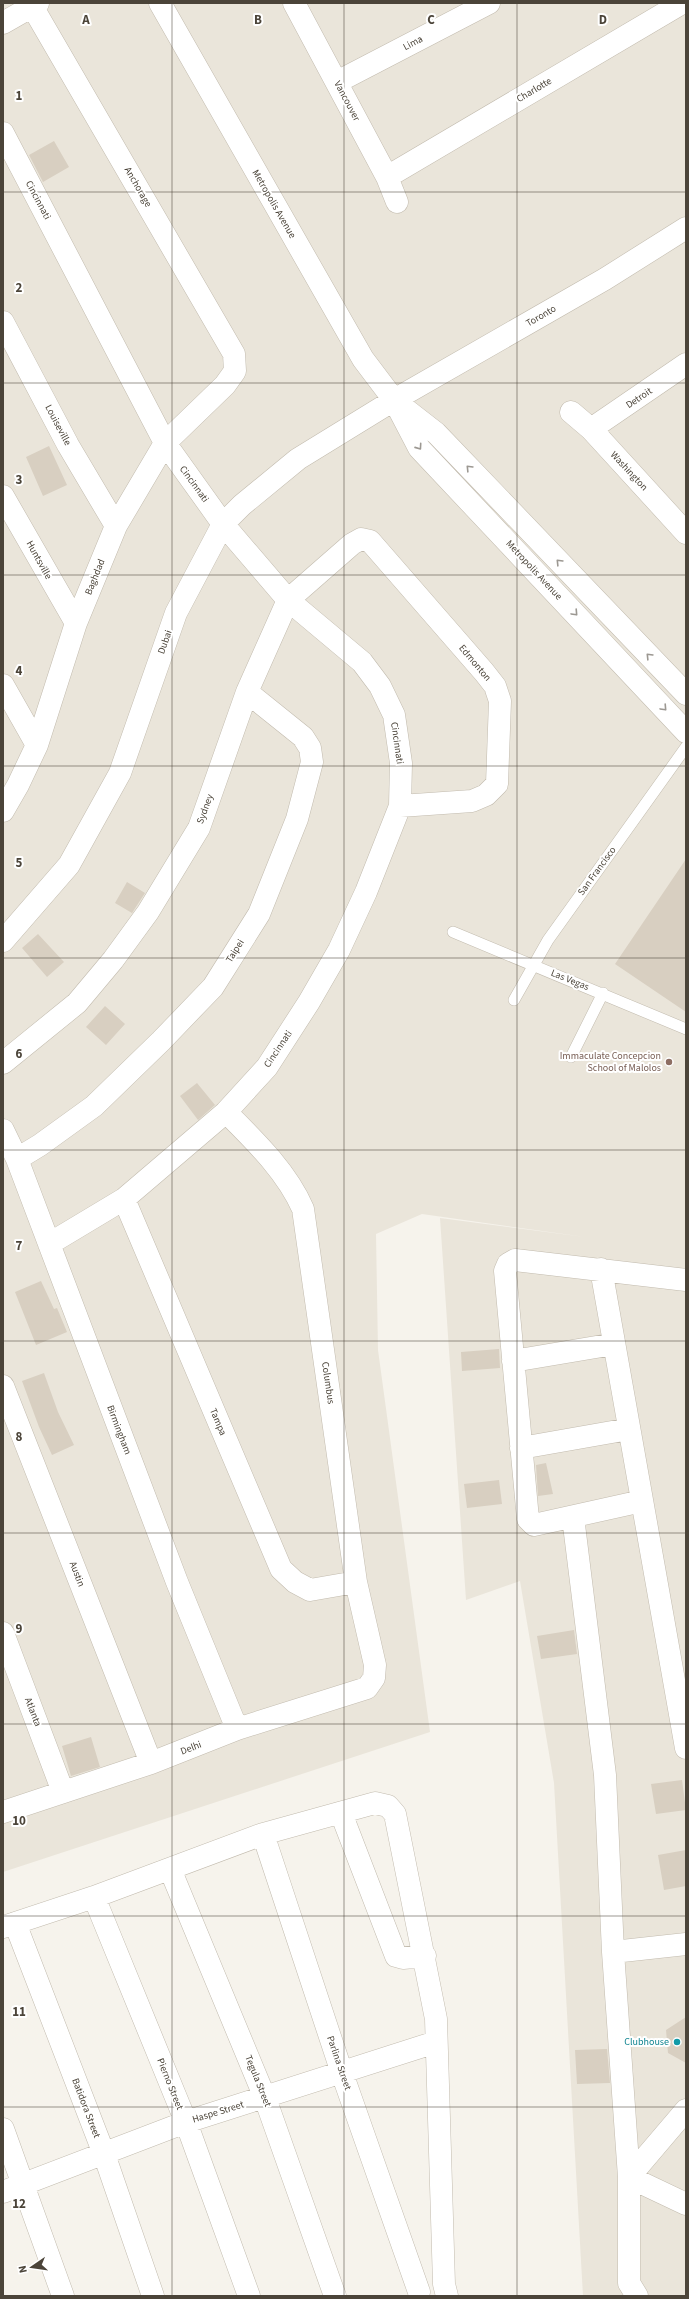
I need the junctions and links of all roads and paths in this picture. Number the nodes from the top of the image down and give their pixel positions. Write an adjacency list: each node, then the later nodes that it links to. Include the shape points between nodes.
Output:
1 (160, 3): 15 (street, Metropolis Avenue, via 363,359)
2 (294, 3): 7 (street, Vancouver)
3 (489, 3): 7 (street, Lima)
4 (682, 3): 9 (street, Charlotte)
5 (35, 4): 6 (street); 14 (street, Anchorage, via 234,354)
6 (3, 23)
7 (337, 82): 9 (street, Vancouver)
8 (3, 133): 18 (street, Cincinnati)
9 (387, 177): 10 (street, Vancouver)
10 (397, 202)
11 (686, 228): 15 (street, Toronto, via 605,279)
12 (3, 322): 22 (street, Louiseville, via 68,445)
13 (686, 364): 17 (street, Detroit)
14 (235, 371): 18 (street, Baghdad, via 225,385)
15 (394, 400): 21 (street, Dubai, via 298,459); 28 (street, Metropolis Avenue, one-way to 15, via 436,433); 29 (street, Metropolis Avenue, one-way to 29, via 418,448)
16 (571, 412): 17 (street, Washington)
17 (591, 430): 20 (street, Washington)
18 (165, 443): 21 (street, Cincinnati); 22 (street, Baghdad)
19 (3, 496): 25 (street, Huntsville)
20 (682, 519)
21 (223, 524): 24 (street, Cincinnati); 35 (street, Dubai, via 176,613 120,773 68,865)
22 (116, 526): 25 (street, Baghdad)
23 (370, 541): 24 (street, Sydney, via 361,539 352,544); 32 (street, Edmonton, via 484,672 495,686 500,701 497,784 486,795 472,802)
24 (288, 600): 27 (street, Sydney); 32 (street, Cincinnati, via 362,662 380,686 394,715 401,763)
25 (76, 623): 30 (street, Baghdad)
26 (3, 685): 30 (street)
27 (247, 692): 41 (street, Sydney, via 198,828 148,912 77,1003); 44 (street, Taipei, via 303,737 310,748 312,762 297,819 259,914 213,987 161,1041 94,1106)
28 (686, 694)
29 (686, 732)
30 (37, 744): 33 (street, Baghdad)
31 (686, 747): 36 (lane, San Francisco, via 548,940)
32 (400, 806): 42 (street, Cincinnati, via 366,892 339,950 267,1067)
33 (3, 811)
34 (453, 932): 36 (lane, Las Vegas)
35 (3, 941)
36 (533, 965): 37 (lane, Las Vegas); 38 (lane, San Francisco)
37 (603, 993): 39 (lane, Las Vegas); 40 (lane)
38 (514, 1000)
39 (686, 1029)
40 (571, 1057)
41 (3, 1063)
42 (226, 1112): 45 (street, Cincinnati); 56 (street, Columbus, via 289,1182 303,1209)
43 (3, 1130): 44 (street, Birmingham)
44 (17, 1159): 46 (street, Birmingham)
45 (124, 1199): 46 (street, Cincinnati); 56 (street, Tampa, via 281,1569 295,1582 310,1590)
46 (49, 1244): 59 (street, Birmingham, via 174,1575)
47 (601, 1269): 48 (street); 49 (street); 50 (street, via 515,1260 508,1264 505,1271)
48 (686, 1280)
49 (614, 1344): 50 (street); 52 (street)
50 (513, 1361): 53 (street)
51 (3, 1386): 61 (street, Austin)
52 (629, 1429): 53 (street); 54 (street)
53 (521, 1448): 55 (street, via 528,1519 534,1525)
54 (642, 1501): 55 (street); 60 (street)
55 (572, 1517): 70 (street, via 605,1776)
56 (356, 1582): 58 (street, Columbus, via 375,1665)
57 (3, 1633): 62 (street, Atlanta)
58 (374, 1678): 59 (street, Delhi, via 367,1688)
59 (237, 1729): 61 (street, Delhi)
60 (686, 1748)
61 (151, 1763): 62 (street, Delhi)
62 (63, 1792): 63 (street, Delhi)
63 (3, 1812)
64 (341, 1813): 65 (street); 71 (street, via 396,1956); 71 (street, via 375,1803 388,1806 395,1814)
65 (263, 1834): 66 (street); 73 (street, Parlina Street)
66 (170, 1869): 67 (street); 74 (street, Tegula Street)
67 (94, 1897): 68 (street); 76 (street, Pierno Street)
68 (9, 1925): 78 (street, Batidora Street)
69 (686, 1944): 70 (street)
70 (613, 1952): 79 (street)
71 (425, 1956): 72 (street, via 436,2020)
72 (436, 2042): 73 (street, Haspe Street); 83 (street)
73 (342, 2073): 74 (street, Haspe Street); 84 (street, Parlina Street)
74 (265, 2098): 76 (street, Haspe Street); 88 (street, Tegula Street)
75 (686, 2110): 79 (street)
76 (186, 2122): 78 (street, Haspe Street); 87 (street, Pierno Street)
77 (3, 2129): 80 (street)
78 (104, 2154): 80 (street, Haspe Street); 86 (street, Batidora Street)
79 (629, 2177): 82 (street); 89 (street, via 630,2283)
80 (25, 2184): 81 (street, Haspe Street); 85 (street)
81 (3, 2192)
82 (686, 2204)
83 (446, 2290): 84 (street)
84 (412, 2294)
85 (63, 2296)
86 (153, 2296)
87 (249, 2296)
88 (335, 2296)
89 (637, 2296)

